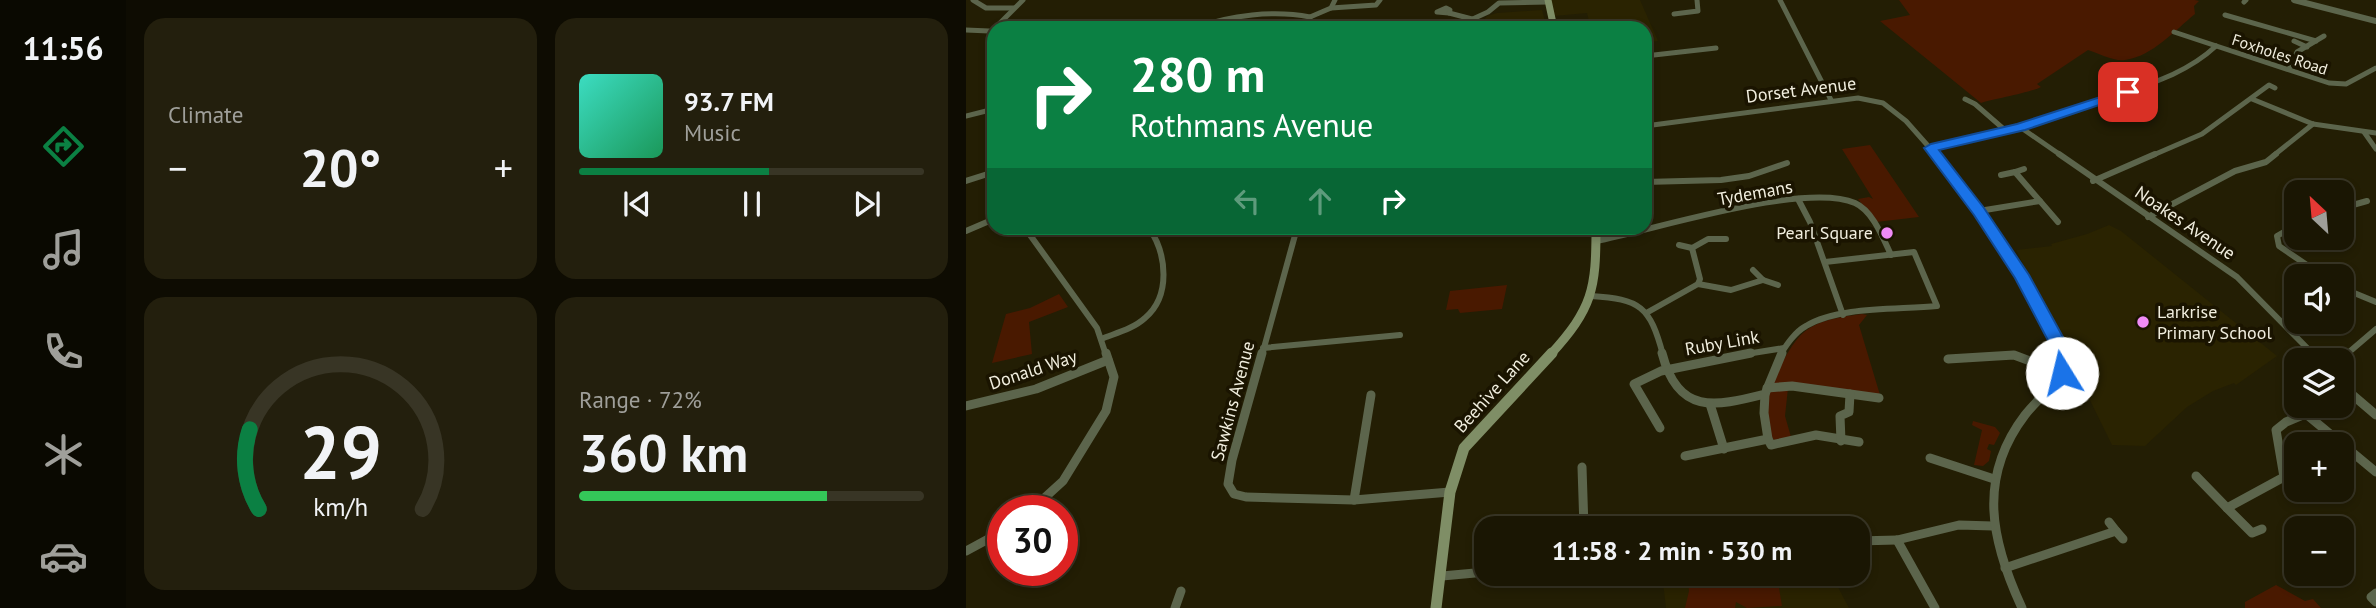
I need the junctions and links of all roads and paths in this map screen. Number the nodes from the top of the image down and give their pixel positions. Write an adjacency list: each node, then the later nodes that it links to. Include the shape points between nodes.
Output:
1 (973, 0): 9 (street)
2 (1023, 0): 10 (street)
3 (1335, 0): 11 (street)
4 (1380, 0): 11 (street, via 1376,5)
5 (1697, 0): 14 (street, via 1698,11)
6 (1780, 0): 39 (street)
7 (2294, 0): 23 (street)
8 (1548, 1): 17 (street, via 1504,2); 22 (main road)
9 (980, 6): 10 (street); 12 (street)
10 (1014, 8): 18 (street)
11 (1331, 8): 16 (street)
12 (971, 9)
13 (1449, 13): 17 (street)
14 (1674, 14)
15 (2225, 15): 29 (street)
16 (1310, 16): 19 (street, via 1290,13); 20 (street)
17 (1472, 19): 21 (street)
18 (1001, 21)
19 (1214, 21)
20 (1310, 21)
21 (1468, 21)
22 (1552, 21)
23 (2376, 21)
24 (987, 29): 25 (street)
25 (966, 30)
26 (2174, 32): 30 (street, Foxholes Road)
27 (2324, 36): 29 (street)
28 (2294, 41): 31 (street)
29 (2316, 41): 31 (street)
30 (2216, 46): 35 (street, Foxholes Road); 44 (street, via 2171,77)
31 (2307, 47): 35 (street, via 2297,52)
32 (1716, 48): 33 (street)
33 (1652, 54)
34 (2376, 68): 35 (street, Foxholes Road, via 2346,84)
35 (2289, 69)
36 (2275, 88): 38 (street, via 2269,85)
37 (1965, 99): 45 (street)
38 (2252, 99): 43 (street); 55 (street, via 2202,134)
39 (1831, 100): 42 (street, Dorset Avenue); 48 (street, Dorset Avenue, via 1858,98 1883,103)
40 (987, 111): 41 (street)
41 (966, 116)
42 (1652, 124)
43 (2313, 124): 46 (street); 63 (street, via 2266,162 2235,171)
44 (2020, 127): 45 (street); 55 (street, Noakes Avenue)
45 (2006, 131): 48 (street)
46 (2364, 132): 47 (street); 49 (street)
47 (2376, 133)
48 (1931, 148): 62 (street, Dorset Avenue)
49 (2376, 149)
50 (1787, 163): 57 (street, via 1721,180)
51 (2024, 169): 52 (street)
52 (2015, 172): 54 (street); 59 (street)
53 (987, 174): 56 (street)
54 (2001, 176)
55 (2093, 180): 63 (street, Noakes Avenue)
56 (966, 181)
57 (1652, 182)
58 (1798, 199): 66 (street, Tydemans); 80 (street, Tydemans, via 1830,196 1858,204); 81 (street)
59 (2039, 201): 62 (street); 65 (street)
60 (2367, 201): 61 (street)
61 (2356, 203)
62 (1979, 211): 102 (street, Dorset Avenue, via 2052,329 2060,348)
63 (2148, 217): 97 (street, Noakes Avenue, via 2236,277)
64 (987, 222): 67 (street)
65 (2058, 222)
66 (1652, 227)
67 (966, 231)
68 (2284, 232): 78 (street, via 2277,236)
69 (1029, 235): 94 (street)
70 (1154, 235): 94 (street, via 1163,256 1158,301 1139,324)
71 (1295, 235): 95 (street, Sawkins Avenue)
72 (1596, 235): 75 (main road, Beehive Lane)
73 (1620, 235): 75 (street, Tydemans)
74 (1726, 239): 77 (street, via 1708,239)
75 (1596, 241): 88 (main road, Beehive Lane)
76 (1679, 244): 77 (street)
77 (1692, 248): 85 (street)
78 (2284, 249)
79 (2285, 250): 82 (street)
80 (1891, 255): 81 (street); 91 (street, via 1914,252 1937,306)
81 (1825, 262): 91 (street)
82 (2305, 264)
83 (1753, 270): 84 (street)
84 (1763, 280): 85 (street, via 1746,289 1725,291); 86 (street)
85 (1698, 284): 90 (street)
86 (1778, 285)
87 (2354, 293): 89 (street)
88 (1591, 296): 90 (street, via 1635,302); 124 (main road, Beehive Lane, via 1560,344 1471,438)
89 (2376, 302)
90 (1648, 312): 101 (street)
91 (1843, 315): 96 (street, via 1805,326)
92 (2376, 329): 98 (street)
93 (1400, 335): 95 (street)
94 (1101, 339): 100 (street)
95 (1263, 348): 126 (street, Sawkins Avenue, via 1228,484 1234,494 1246,497)
96 (1784, 348): 101 (street, Ruby Link); 103 (street)
97 (2307, 348)
98 (2354, 349)
99 (1948, 359): 102 (street, via 2014,355)
100 (1108, 360): 109 (street, Donald Way, via 1036,389); 125 (street, via 1114,386 1106,411 1063,481)
101 (1665, 369): 108 (street, via 1681,392); 113 (street, Ruby Link, via 1634,384)
102 (2062, 373): 123 (street, via 2010,435)
103 (1766, 391): 104 (street, via 1792,386); 108 (street); 114 (street)
104 (1850, 394): 106 (street); 115 (street, via 1849,412 1840,416)
105 (1371, 395): 126 (street)
106 (1879, 398)
107 (2354, 401): 110 (street)
108 (1710, 404): 117 (street)
109 (966, 406)
110 (2376, 415)
111 (2296, 418): 127 (street, via 2276,430 2284,477)
112 (2311, 418): 121 (street)
113 (1660, 428)
114 (1768, 439): 115 (street, via 1771,445 1816,435); 117 (street)
115 (1841, 441): 116 (street)
116 (1859, 442)
117 (1724, 449): 118 (street)
118 (1685, 456)
119 (1930, 458): 123 (street)
120 (1582, 467): 128 (street)
121 (2376, 472)
122 (2196, 476): 127 (street)
123 (1994, 479): 130 (street)
124 (1450, 492): 126 (street, Sawkins Avenue); 140 (main road, Beehive Lane)
125 (1048, 495)
126 (1354, 500)
127 (2227, 508): 131 (street, via 2252,533)
128 (1584, 516)
129 (2109, 522): 132 (street)
130 (1993, 526): 135 (street, via 1959,525); 138 (street)
131 (2262, 529)
132 (2116, 530): 133 (street); 138 (street)
133 (2123, 539)
134 (987, 540): 137 (street)
135 (1897, 540): 136 (street); 146 (street)
136 (1870, 541)
137 (966, 551)
138 (2005, 568): 147 (street)
139 (1474, 573): 140 (street)
140 (1442, 576): 145 (main road, Beehive Lane)
141 (1181, 591): 144 (street)
142 (2376, 593): 143 (street, via 2371,597)
143 (2376, 602)
144 (1175, 608)
145 (1436, 608)
146 (1935, 608)
147 (2022, 608)

